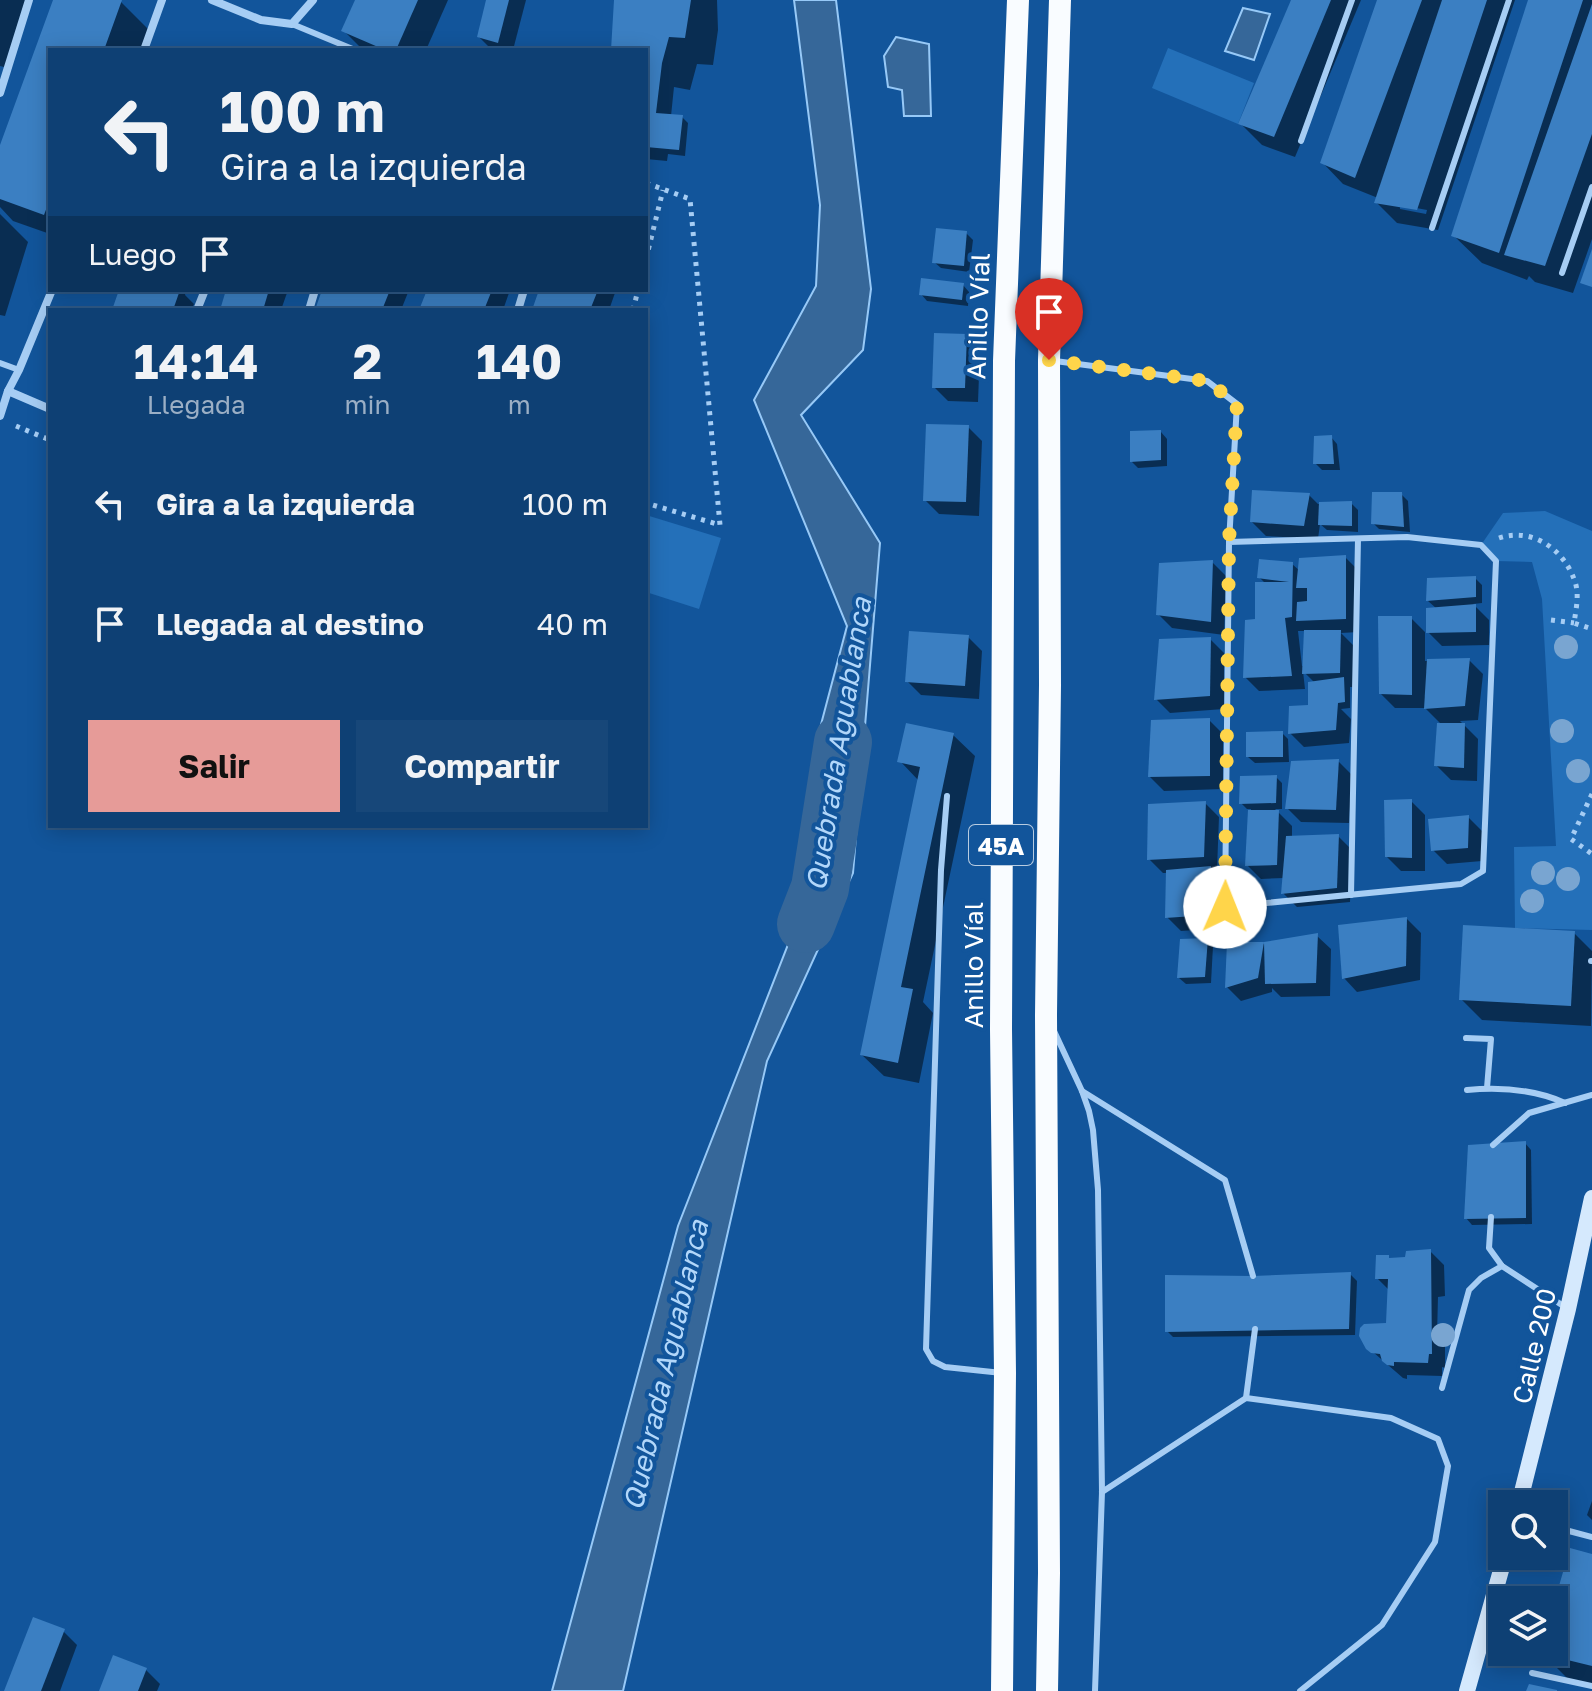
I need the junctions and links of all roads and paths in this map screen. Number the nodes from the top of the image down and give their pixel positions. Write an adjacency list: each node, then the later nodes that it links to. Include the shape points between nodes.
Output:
1 (29, 0): 12 (street)
2 (162, 0): 10 (street)
3 (212, 0): 9 (street, via 261,20)
4 (313, 0): 9 (street)
5 (1018, 0): 54 (highway, Anillo Víal / 45A, via 1004,361)
6 (1060, 0): 21 (highway, 45A)
7 (1352, 0): 13 (lane)
8 (1509, 0): 17 (lane)
9 (292, 24): 11 (lane)
10 (145, 48)
11 (350, 48)
12 (0, 93)
13 (1301, 141)
14 (648, 184): 16 (path)
15 (1592, 187): 19 (lane)
16 (663, 190): 18 (path); 29 (path, via 690,199 720,525)
17 (1432, 228)
18 (648, 251)
19 (1562, 273)
20 (51, 292): 23 (street)
21 (1049, 360): 31 (lane, via 1207,381 1237,404); 40 (highway, 45A)
22 (0, 363): 23 (lane)
23 (19, 370): 24 (street)
24 (8, 391): 25 (street); 26 (street)
25 (48, 408)
26 (0, 416)
27 (12, 425): 28 (path)
28 (48, 439)
29 (648, 504)
30 (1358, 539): 31 (lane); 32 (lane, via 1407,537); 39 (lane)
31 (1229, 542): 39 (lane, via 1225,907)
32 (1481, 545): 34 (path, via 1506,536 1551,545 1575,580); 39 (lane, via 1496,561 1483,871 1461,884)
33 (1551, 620): 34 (path)
34 (1574, 623): 35 (path)
35 (1592, 629)
36 (1592, 794): 38 (path, via 1571,839)
37 (947, 796): 54 (lane, via 926,1349 945,1367)
38 (1592, 854)
39 (1351, 895)
40 (1046, 1015): 44 (lane); 65 (highway, 45A)
41 (1466, 1038): 42 (lane, via 1491,1039)
42 (1487, 1088): 43 (lane); 46 (lane, via 1550,1096)
43 (1467, 1090)
44 (1082, 1091): 51 (lane, via 1225,1180); 58 (lane, via 1093,1130 1098,1190)
45 (1592, 1095): 46 (lane)
46 (1565, 1103): 47 (lane, via 1529,1113)
47 (1493, 1145)
48 (1592, 1198): 52 (main road, Calle 200)
49 (1491, 1217): 50 (lane, via 1489,1248)
50 (1502, 1266): 52 (lane); 55 (lane, via 1469,1290)
51 (1253, 1276)
52 (1568, 1309): 57 (main road, Calle 200)
53 (1255, 1329): 56 (lane)
54 (1005, 1373): 64 (highway, Anillo Víal / 45A)
55 (1442, 1388)
56 (1246, 1398): 58 (lane); 67 (lane, via 1391,1418 1438,1439 1448,1466 1435,1542 1382,1625)
57 (1523, 1490)
58 (1102, 1492): 66 (lane)
59 (1569, 1531): 60 (lane)
60 (1592, 1537)
61 (1501, 1570): 68 (main road)
62 (1532, 1673): 63 (lane)
63 (1592, 1686)
64 (1002, 1691)
65 (1047, 1691)
66 (1095, 1691)
67 (1300, 1691)
68 (1467, 1691)

